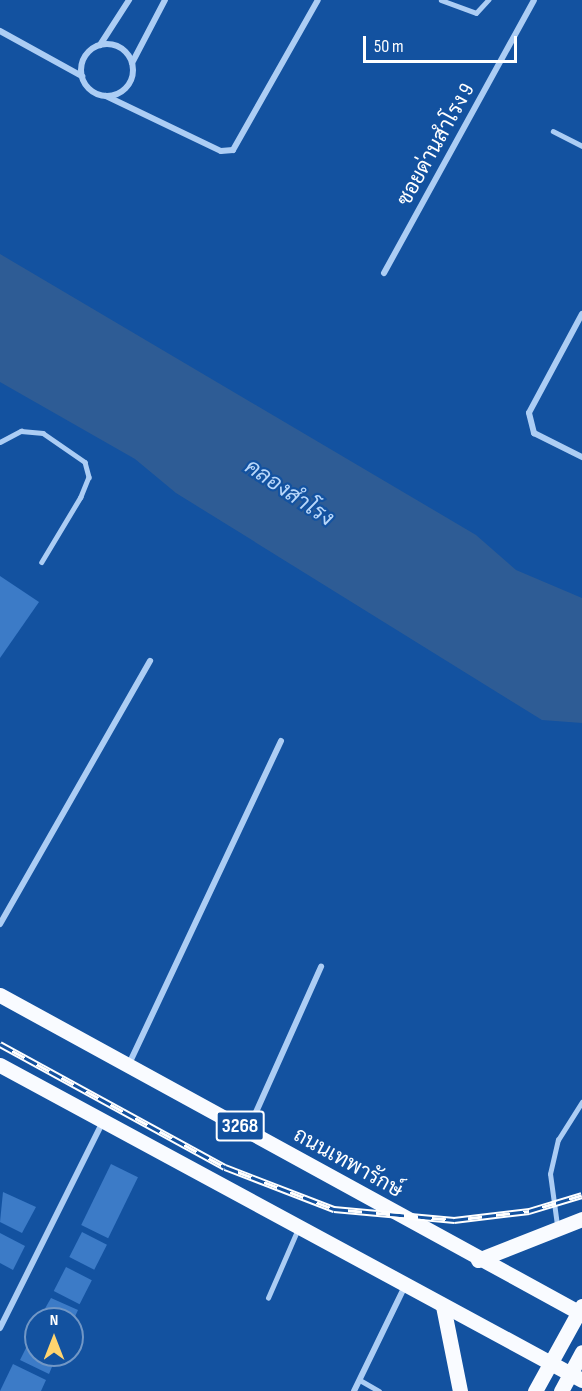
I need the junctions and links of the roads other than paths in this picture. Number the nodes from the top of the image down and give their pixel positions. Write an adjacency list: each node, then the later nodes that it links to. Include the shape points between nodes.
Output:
1 (129, 0): 8 (street)
2 (165, 0): 9 (street)
3 (318, 0): 11 (street, via 233,150 221,151)
4 (441, 0): 5 (lane, via 476,13)
5 (488, 0)
6 (534, 0): 14 (street, ซอยด่านสำโรง 9)
7 (0, 32): 10 (street)
8 (99, 46): 9 (street, via 119,47); 10 (street, via 83,60)
9 (132, 63): 11 (street, via 129,84)
10 (82, 76): 11 (street, via 91,90)
11 (106, 96)
12 (553, 131): 13 (lane)
13 (582, 146)
14 (384, 273)
15 (582, 314): 17 (street, via 529,413 534,433)
16 (0, 442): 18 (lane, via 21,431 43,433 86,462 89,477 81,497)
17 (582, 457)
18 (42, 562)
19 (150, 661): 21 (street)
20 (281, 741): 24 (street)
21 (0, 924)
22 (321, 967): 28 (street)
23 (0, 995): 24 (main road, ถนนเทพารักษ์ / 3268)
24 (129, 1064): 28 (main road, ถนนเทพารักษ์ / 3268)
25 (0, 1065): 27 (main road)
26 (582, 1102): 31 (lane, via 558,1140 550,1174)
27 (103, 1121): 30 (main road); 37 (street)
28 (248, 1130): 32 (main road, ถนนเทพารักษ์ / 3268)
29 (582, 1219): 31 (main road)
30 (298, 1228): 33 (main road); 34 (lane)
31 (558, 1230): 32 (main road)
32 (478, 1260): 36 (main road, ถนนเทพารักษ์ / 3268)
33 (405, 1285): 35 (main road); 40 (street)
34 (268, 1298)
35 (443, 1306): 39 (main road); 44 (main road)
36 (581, 1310): 39 (main road)
37 (0, 1328)
38 (582, 1352): 46 (main road, bridge)
39 (550, 1363): 41 (main road); 45 (main road)
40 (360, 1380): 42 (street); 43 (lane)
41 (582, 1380)
42 (354, 1391)
43 (379, 1391)
44 (460, 1391)
45 (535, 1391)
46 (561, 1391)

